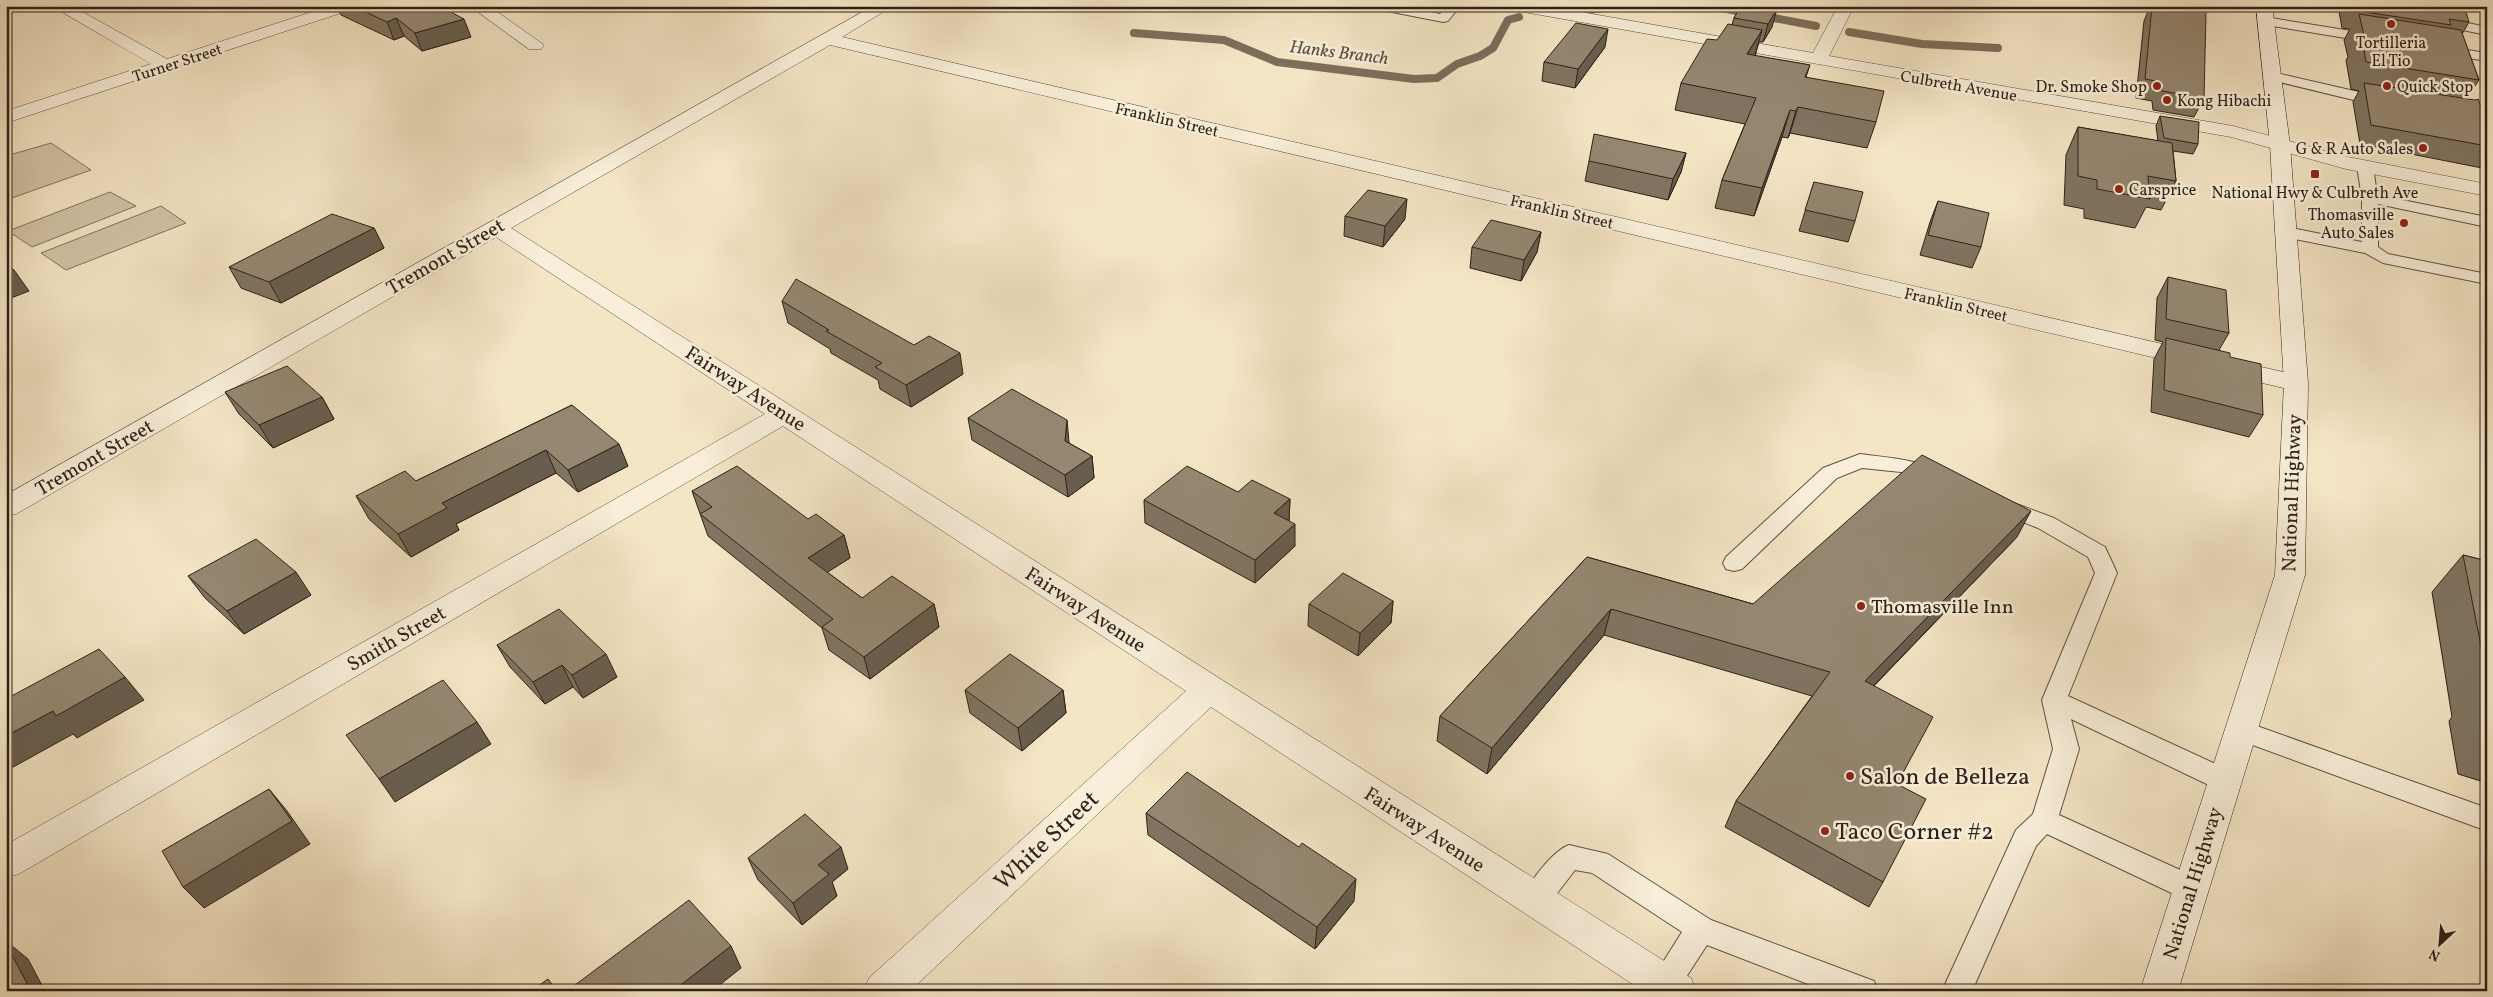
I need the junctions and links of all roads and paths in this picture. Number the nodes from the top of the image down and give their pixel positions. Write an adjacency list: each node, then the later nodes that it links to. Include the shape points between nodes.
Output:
1 (60, 6): 19 (street)
2 (347, 6): 19 (street, Turner Street)
3 (478, 6): 15 (street)
4 (885, 6): 13 (street, Tremont Street)
5 (1382, 6): 6 (lane, via 1443,18)
6 (1454, 6)
7 (1518, 6): 18 (street, Culbreth Avenue)
8 (1846, 6): 18 (street)
9 (2265, 14): 14 (lane); 20 (street, National Highway)
10 (2422, 16): 11 (lane)
11 (2470, 28): 12 (lane); 17 (lane)
12 (2487, 31)
13 (827, 39): 28 (street, Tremont Street); 32 (street, Franklin Street)
14 (2386, 41)
15 (535, 46)
16 (2424, 47): 17 (lane)
17 (2484, 57)
18 (1818, 60): 23 (street, Culbreth Avenue, via 2233,132)
19 (166, 65): 22 (street, Turner Street)
20 (2272, 76): 21 (lane, via 2334,93); 23 (street, National Highway)
21 (2396, 104)
22 (6, 117)
23 (2280, 145): 24 (street, Culbreth Avenue); 29 (street, National Highway)
24 (2365, 166): 25 (street, Culbreth Avenue); 26 (lane)
25 (2487, 190)
26 (2370, 198): 27 (lane); 30 (lane)
27 (2487, 222)
28 (495, 227): 33 (street, Fairway Avenue); 36 (street, Tremont Street)
29 (2286, 232): 30 (lane); 32 (street, National Highway)
30 (2370, 249): 31 (lane, via 2383,258)
31 (2487, 279)
32 (2296, 383): 40 (street, National Highway, via 2290,576)
33 (786, 413): 38 (street, Fairway Avenue); 44 (street, Smith Street)
34 (1958, 488): 37 (lane, via 1905,466 1860,461 1830,473)
35 (1984, 498): 39 (lane, via 2046,523 2097,552 2106,573)
36 (6, 507)
37 (1734, 563)
38 (1209, 689): 46 (street, Fairway Avenue); 49 (street, White Street)
39 (2054, 700): 41 (lane); 42 (lane, via 2066,749)
40 (2240, 730): 41 (street, National Highway); 43 (lane)
41 (2224, 780): 45 (street, National Highway)
42 (2044, 820): 45 (lane); 51 (lane, via 2026,838)
43 (2487, 820)
44 (6, 863)
45 (2190, 888): 52 (street, National Highway)
46 (1535, 900): 47 (lane, via 1569,857 1598,862); 48 (street, Fairway Avenue)
47 (1700, 929): 48 (lane); 50 (lane)
48 (1671, 987)
49 (882, 991)
50 (1863, 991)
51 (1957, 991)
52 (2159, 991)

